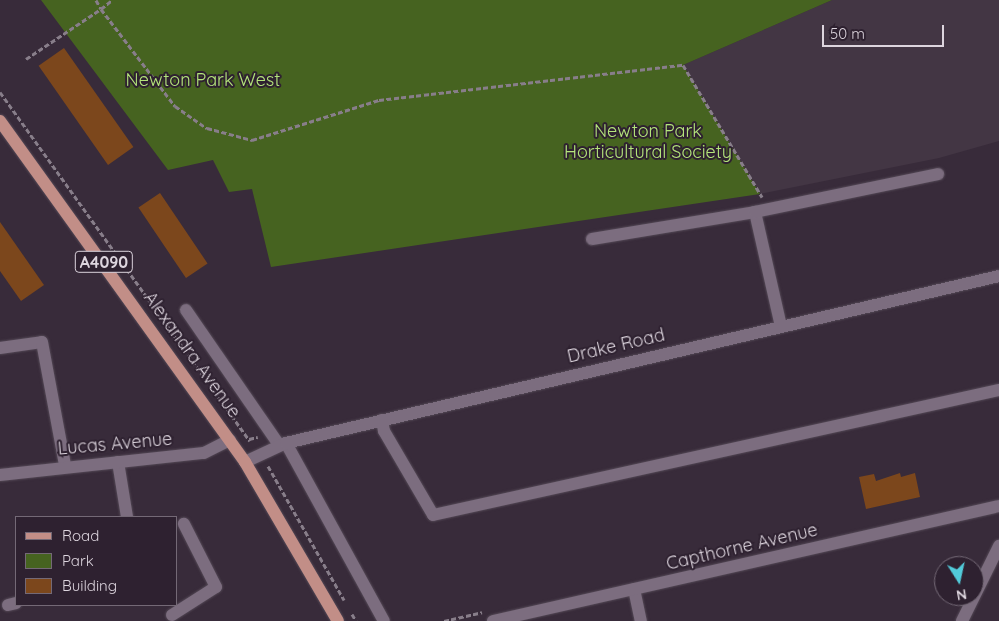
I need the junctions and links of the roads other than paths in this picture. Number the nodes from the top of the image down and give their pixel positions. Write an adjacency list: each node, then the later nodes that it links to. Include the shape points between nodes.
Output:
1 (0, 121): 11 (main road, Alexandra Avenue / A4090)
2 (938, 174): 3 (street)
3 (755, 212): 4 (street); 7 (street)
4 (592, 239)
5 (999, 276): 7 (street, Drake Road)
6 (186, 310): 12 (street)
7 (782, 326): 10 (street, Drake Road)
8 (0, 348): 15 (street, via 42,342)
9 (999, 390): 10 (street, via 433,515 384,432)
10 (382, 420): 12 (street, Drake Road)
11 (230, 440): 13 (street, Lucas Avenue, via 204,453); 14 (main road, Alexandra Avenue / A4090)
12 (283, 444): 14 (street, Drake Road); 25 (street)
13 (118, 462): 15 (street, Lucas Avenue); 18 (street)
14 (245, 462): 24 (main road, Alexandra Avenue / A4090)
15 (65, 465): 16 (street, Lucas Avenue)
16 (0, 475)
17 (999, 506): 21 (street, Capthorne Avenue)
18 (126, 516)
19 (184, 524): 22 (street, via 216,587)
20 (999, 546): 28 (street)
21 (634, 589): 23 (street, Capthorne Avenue); 27 (street)
22 (172, 614)
23 (531, 616): 26 (street, Capthorne Avenue)
24 (338, 621)
25 (384, 621)
26 (493, 621)
27 (641, 621)
28 (962, 621)

